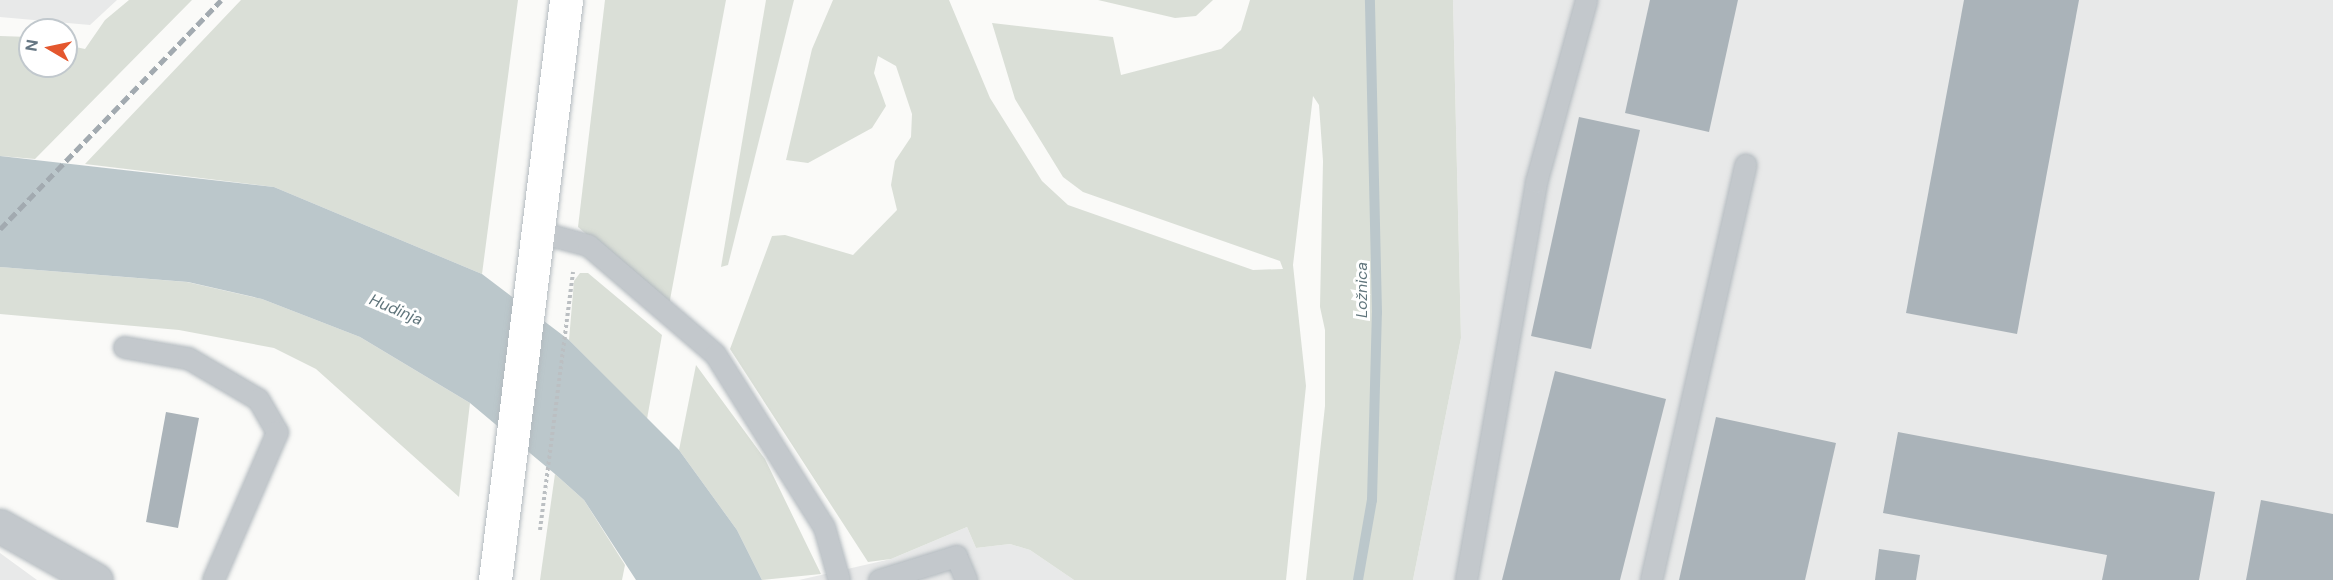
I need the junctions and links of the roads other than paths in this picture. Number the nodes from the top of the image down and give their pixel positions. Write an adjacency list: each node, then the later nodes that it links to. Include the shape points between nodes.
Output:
1 (566, 0): 4 (street)
2 (1586, 0): 13 (lane, via 1536,182)
3 (1745, 165): 14 (lane)
4 (535, 240): 9 (street); 10 (lane, via 588,245 715,354 824,527)
5 (124, 347): 8 (lane, via 188,358 258,399 277,432)
6 (0, 526): 7 (street)
7 (96, 580)
8 (213, 580)
9 (495, 580)
10 (839, 580)
11 (879, 580): 12 (lane, via 956,556)
12 (966, 580)
13 (1466, 580)
14 (1651, 580)

